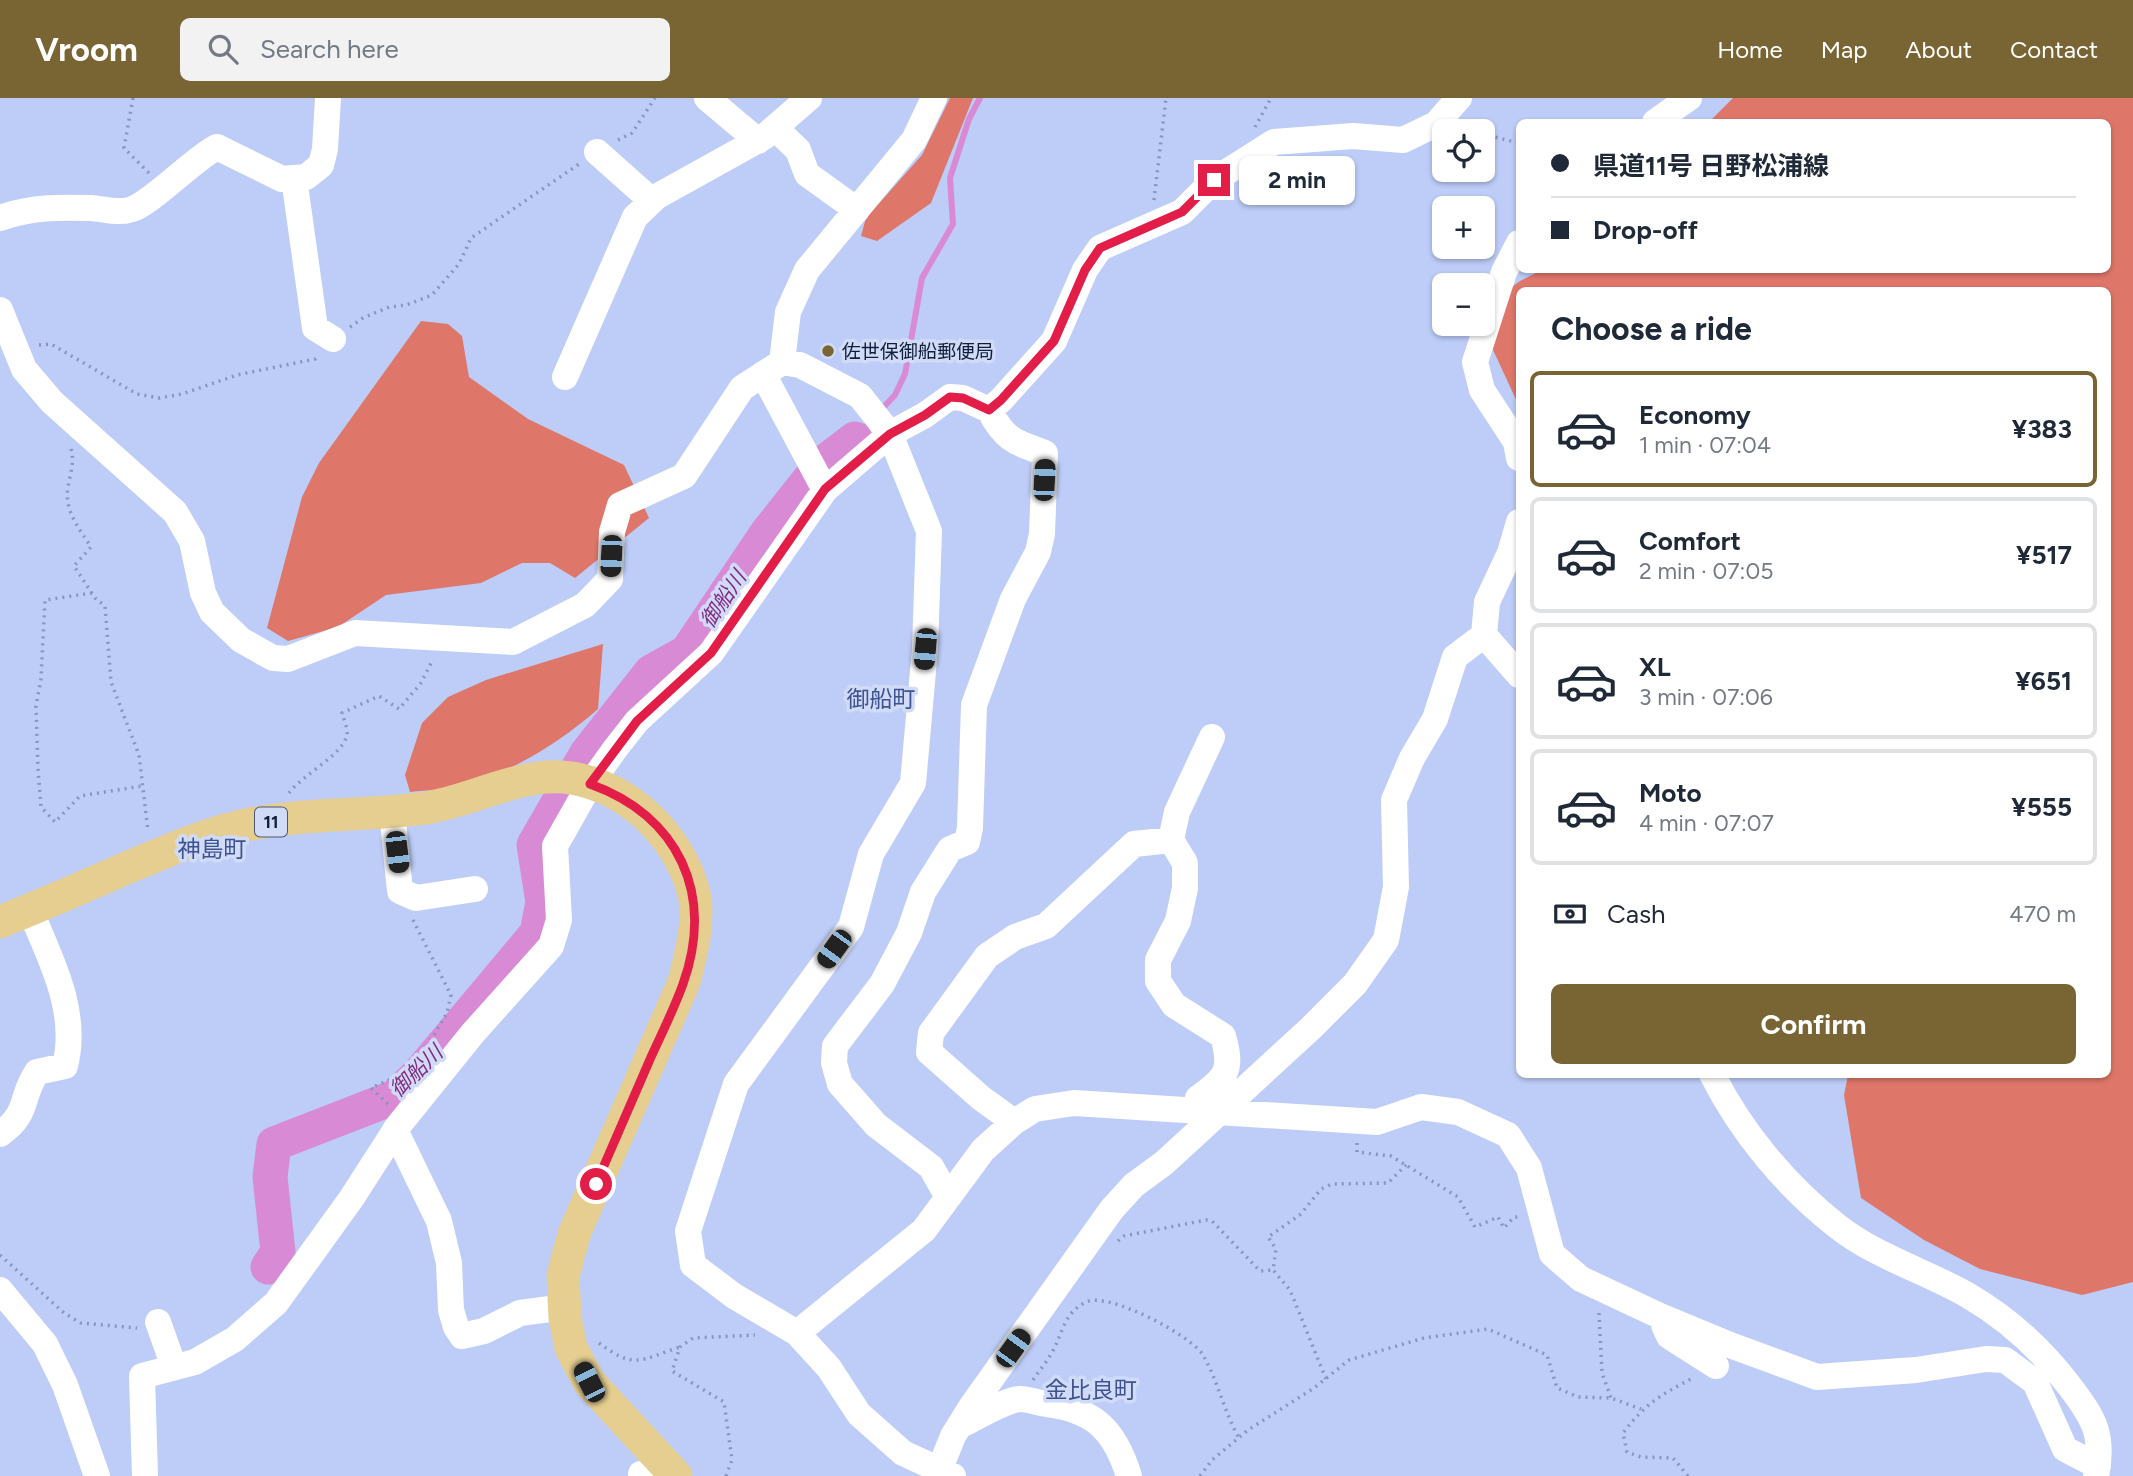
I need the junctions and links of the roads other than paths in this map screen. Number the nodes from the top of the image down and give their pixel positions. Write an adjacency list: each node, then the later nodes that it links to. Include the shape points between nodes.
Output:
1 (328, 98): 10 (street, via 321,166 306,177)
2 (707, 98): 8 (street)
3 (809, 98): 8 (street)
4 (934, 98): 12 (street, via 914,141)
5 (1459, 98): 19 (street, via 1436,124 1404,139 1353,136 1274,142 1214,180 1182,212 1100,248 1085,270 1054,341)
6 (1689, 98): 7 (street)
7 (1660, 119)
8 (766, 134): 11 (street); 12 (street, via 798,150 807,174)
9 (597, 152): 11 (street)
10 (295, 178): 13 (street, via 282,179 217,147 130,211 62,207); 16 (street, via 315,328)
11 (652, 201): 18 (street, via 635,217)
12 (857, 210): 17 (street, via 807,270 788,312)
13 (0, 218)
14 (1516, 249): 21 (street, via 1475,362 1482,390)
15 (0, 310): 17 (street, via 24,369 52,402 176,512 192,541 203,593 212,612 241,640 273,659 288,659 355,633 513,642 585,605 610,579 612,532 620,505 684,476 742,388)
16 (333, 339)
17 (773, 368): 20 (street, via 800,365 860,396); 22 (street)
18 (565, 377)
19 (989, 410): 20 (street, via 950,397); 37 (street, via 1011,441 1045,453 1038,552 1013,599 974,705 967,842 950,849 923,892 909,933 882,984 835,1046 834,1063 840,1084 876,1125 931,1167)
20 (890, 434): 22 (street); 42 (street, via 929,531 913,783 871,854 851,927 736,1084 688,1231 694,1265 734,1296)
21 (1516, 442)
22 (825, 489): 27 (street, via 711,653)
23 (1516, 532): 24 (street, via 1488,602)
24 (1484, 635): 25 (street); 33 (street, via 1455,657 1434,719 1394,800 1396,887 1386,940 1355,984)
25 (1514, 662)
26 (1212, 737): 29 (street, via 1177,813)
27 (578, 781): 28 (main road, 11, via 537,778 428,808); 35 (street, via 555,846 559,920 551,946); 39 (main road, via 612,792 657,823 682,860 695,900 693,942 684,982 574,1234 563,1276)
28 (392, 811): 30 (street, via 400,891 416,898); 31 (main road, 11, via 251,824 189,841)
29 (1171, 840): 33 (street, via 1185,863 1185,888 1178,921 1158,960 1158,981 1174,1004 1223,1036 1229,1059 1222,1081 1198,1098); 34 (street, via 1134,844 1046,926 1016,937 987,956 931,1033 929,1052)
30 (475, 889)
31 (15, 916): 36 (street, via 64,990 69,1053 65,1066 37,1072 17,1122)
32 (1714, 1078): 46 (street, via 1752,1139 1800,1194 1839,1228 1969,1296 2028,1337 2085,1406 2101,1442)
33 (1208, 1113): 34 (street, via 1074,1103 1035,1109); 40 (street, via 1377,1122 1421,1107 1458,1112 1508,1135 1529,1168 1552,1254 1581,1279); 45 (street, via 1164,1163 1112,1209)
34 (1014, 1122): 37 (street, via 983,1150)
35 (399, 1125): 39 (street, via 439,1221 449,1263 451,1310 462,1336 520,1314); 44 (street, via 276,1303 235,1339 195,1362)
36 (0, 1134)
37 (948, 1197): 42 (street, via 923,1230)
38 (0, 1290): 48 (street, via 45,1344 65,1385)
39 (565, 1307): 50 (main road, via 571,1348 589,1382)
40 (1660, 1316): 43 (street, via 1669,1336); 46 (street, via 1817,1377 2005,1360 2035,1382 2065,1449)
41 (159, 1326): 44 (street)
42 (797, 1333): 47 (street, via 829,1368 859,1414 902,1453)
43 (1716, 1366)
44 (174, 1367): 49 (street, via 142,1376)
45 (959, 1426): 47 (street); 51 (street, via 1019,1399 1068,1406 1093,1418 1121,1448)
46 (2097, 1471)
47 (943, 1474)
48 (97, 1476)
49 (145, 1476)
50 (676, 1476)
51 (1129, 1476)

